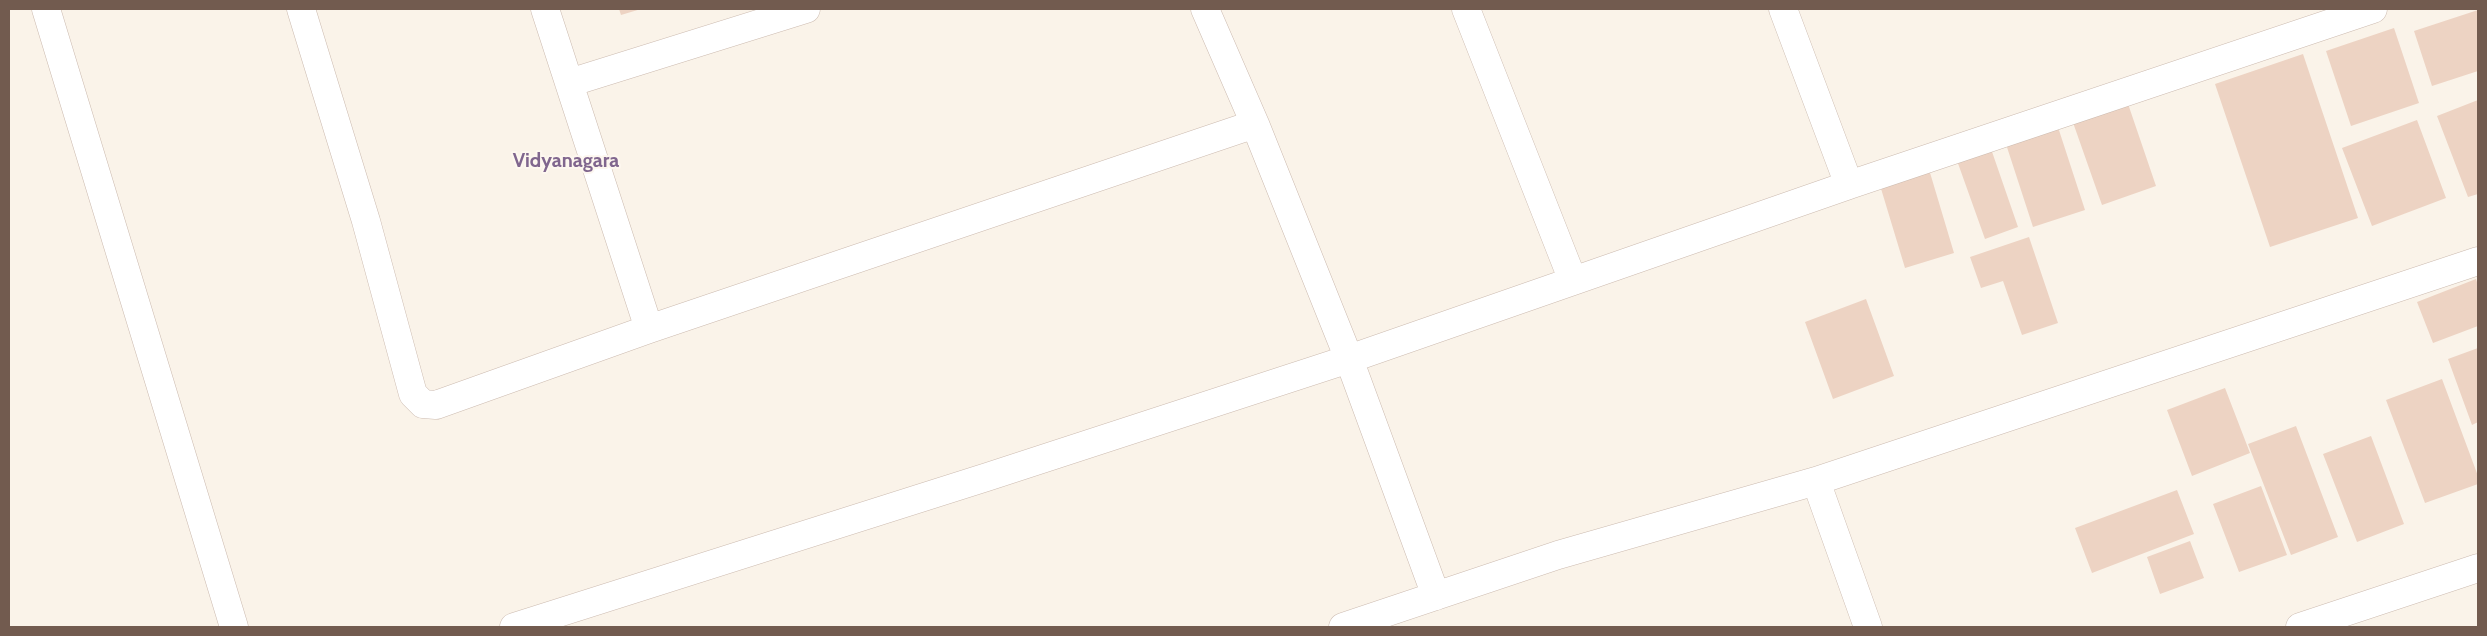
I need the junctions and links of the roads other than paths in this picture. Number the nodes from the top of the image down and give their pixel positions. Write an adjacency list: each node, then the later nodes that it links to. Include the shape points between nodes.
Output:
1 (46, 9): 19 (street)
2 (301, 9): 14 (street, via 366,221 413,394 423,404 436,405)
3 (545, 9): 9 (street)
4 (806, 9): 9 (street)
5 (1205, 9): 10 (street)
6 (1466, 9): 13 (street)
7 (1783, 9): 11 (street)
8 (2373, 9): 11 (street)
9 (569, 83): 14 (street)
10 (1255, 124): 14 (street); 15 (street)
11 (1849, 185): 13 (street)
12 (2478, 261): 16 (street)
13 (1573, 281): 15 (street)
14 (650, 329)
15 (1349, 359): 18 (street); 20 (street)
16 (1816, 481): 18 (street, via 1558,555); 22 (street)
17 (2478, 568): 23 (street)
18 (1436, 596): 21 (street)
19 (234, 627)
20 (514, 627)
21 (1344, 627)
22 (1868, 627)
23 (2300, 627)

